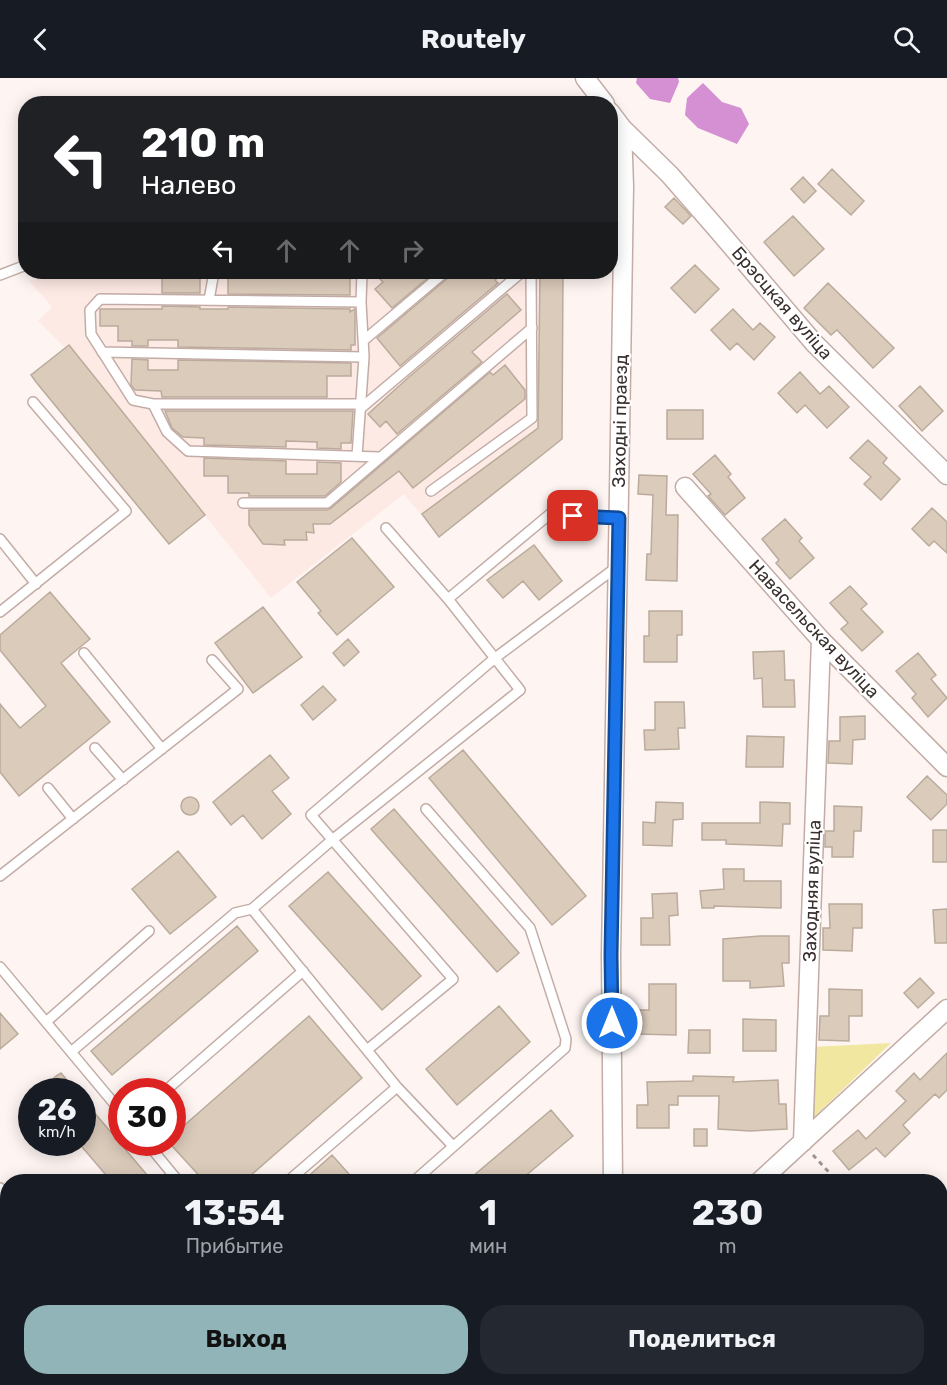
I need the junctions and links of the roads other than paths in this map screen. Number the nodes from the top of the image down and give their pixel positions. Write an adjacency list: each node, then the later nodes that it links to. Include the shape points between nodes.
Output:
1 (585, 78): 2 (street)
2 (599, 96)
3 (618, 123): 4 (street, Брэсцкая вуліца)
4 (622, 128): 5 (street, Заходні праезд); 25 (street, Брэсцкая вуліца, via 670,175 814,343)
5 (618, 174)
6 (18, 268): 7 (lane)
7 (0, 275)
8 (213, 279): 14 (lane)
9 (362, 279): 15 (lane)
10 (437, 279): 17 (lane)
11 (514, 279): 22 (lane)
12 (531, 279): 16 (lane)
13 (618, 279): 29 (street, Заходні праезд)
14 (209, 300): 15 (lane); 18 (lane, via 100,299 90,310 91,334)
15 (361, 302): 17 (lane)
16 (532, 328): 24 (lane); 27 (lane, via 532,418)
17 (363, 341): 19 (lane)
18 (102, 352): 19 (lane); 21 (lane, via 133,400)
19 (364, 357): 22 (lane)
20 (33, 402): 33 (lane, via 126,511)
21 (153, 404): 22 (lane); 23 (lane, via 167,432 188,451)
22 (361, 406): 23 (lane)
23 (357, 456): 24 (lane)
24 (379, 456): 28 (lane, via 327,503)
25 (947, 475)
26 (685, 487): 36 (street, Навасельская вуліца)
27 (431, 492)
28 (243, 504)
29 (619, 518): 32 (street, Заходні праезд); 34 (lane, via 550,514)
30 (386, 528): 34 (lane)
31 (0, 539): 33 (lane)
32 (618, 566): 38 (lane); 66 (street, Заходні праезд, via 611,955)
33 (36, 584): 35 (lane)
34 (448, 599): 38 (lane)
35 (0, 612)
36 (821, 640): 42 (street, Навасельская вуліца); 60 (street, Заходняя вуліца)
37 (84, 653): 41 (lane)
38 (495, 658): 47 (lane, via 311,815); 47 (lane, via 520,690)
39 (212, 660): 41 (lane, via 238,689)
40 (95, 748): 43 (lane)
41 (162, 749): 43 (lane)
42 (947, 767)
43 (123, 780): 46 (lane)
44 (48, 788): 46 (lane)
45 (426, 810): 61 (lane, via 530,928 566,1039 565,1048)
46 (73, 819): 48 (lane)
47 (332, 840): 49 (lane); 55 (lane, via 453,979)
48 (0, 876)
49 (252, 909): 52 (lane); 56 (lane, via 235,913)
50 (149, 931): 54 (lane)
51 (0, 967): 54 (lane)
52 (303, 971): 55 (lane); 57 (lane)
53 (947, 1009): 60 (street)
54 (46, 1022): 56 (lane)
55 (367, 1050): 58 (lane)
56 (71, 1052): 59 (lane)
57 (180, 1078)
58 (397, 1087): 61 (lane); 64 (lane)
59 (108, 1096)
60 (802, 1142): 67 (street)
61 (453, 1146): 65 (lane)
62 (158, 1156): 63 (lane)
63 (172, 1174)
64 (296, 1174)
65 (422, 1174)
66 (614, 1174)
67 (768, 1174)

